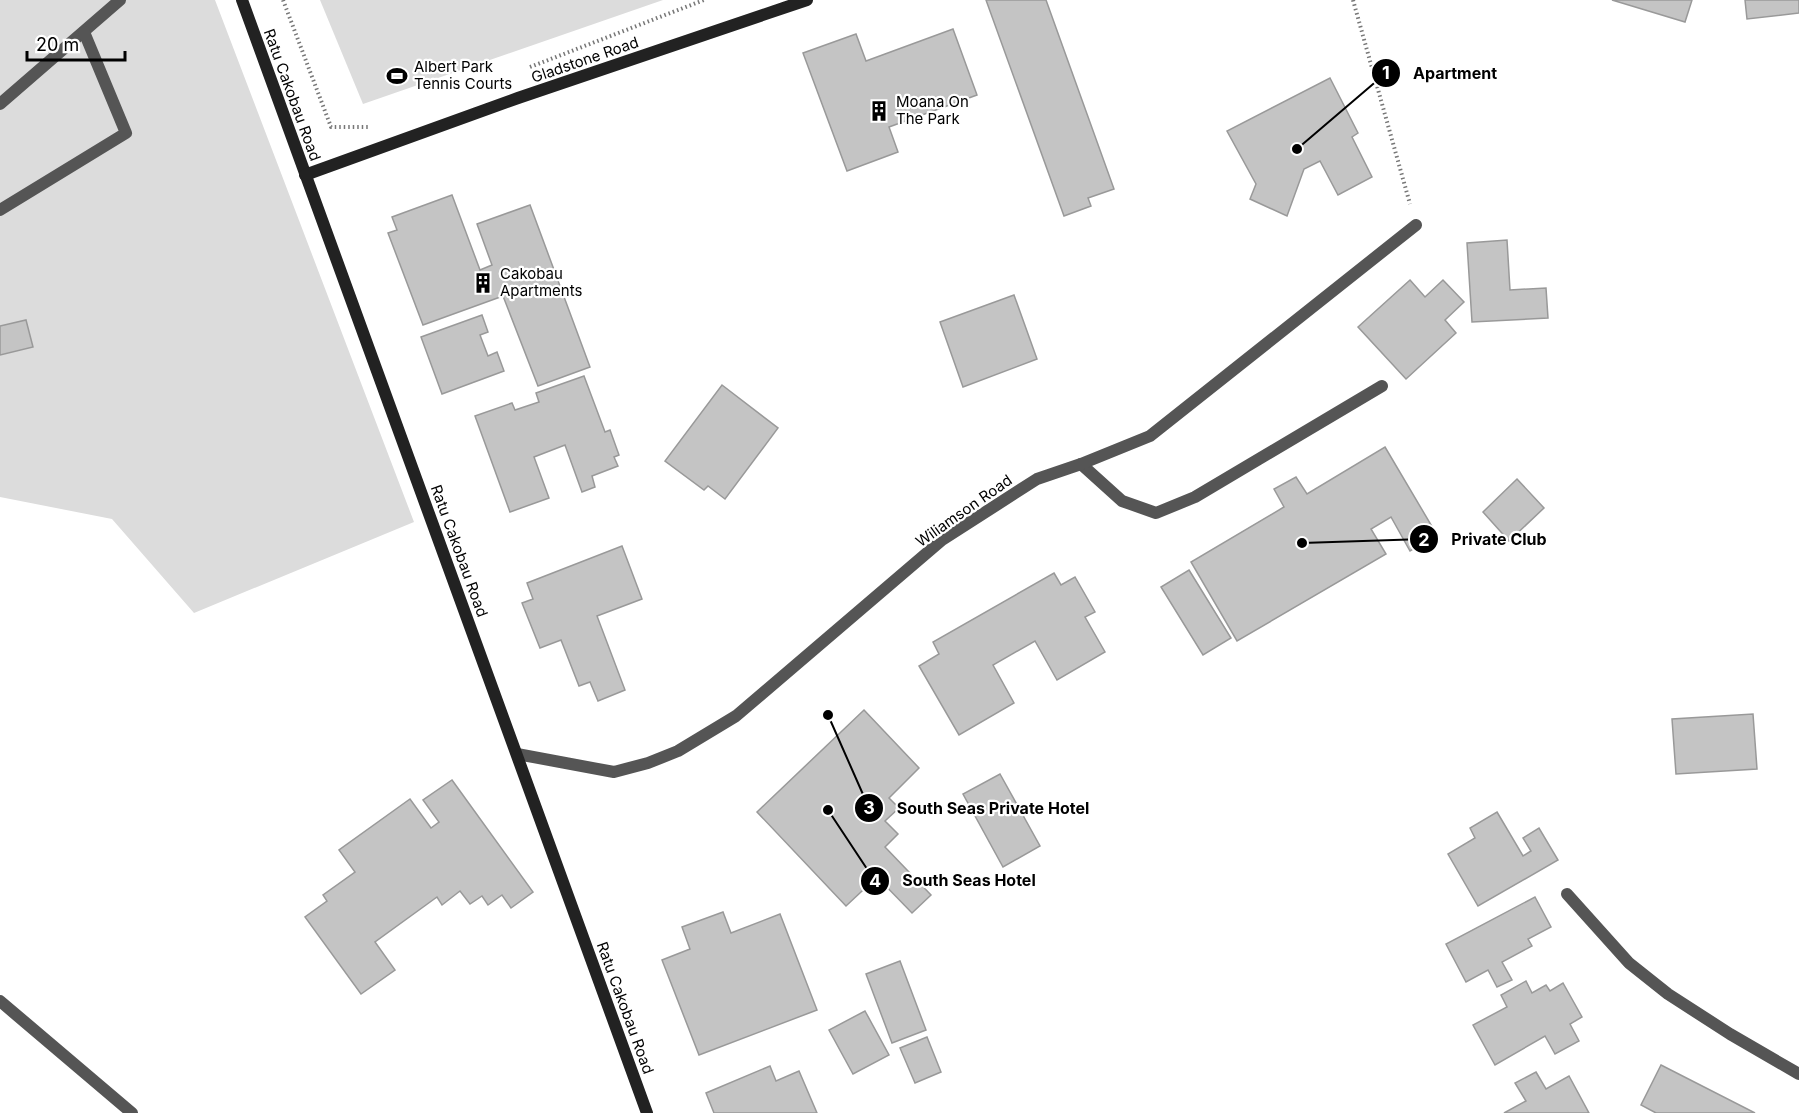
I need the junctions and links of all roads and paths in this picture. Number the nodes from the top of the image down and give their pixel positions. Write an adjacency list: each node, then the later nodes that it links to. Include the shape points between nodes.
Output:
1 (120, 0): 7 (street)
2 (242, 0): 11 (main road, Ratu Cakobau Road)
3 (283, 0): 10 (path, via 331,127)
4 (704, 0): 8 (path)
5 (807, 0): 11 (main road, Gladstone Road)
6 (1353, 0): 13 (path)
7 (84, 32): 9 (street); 12 (street, via 126,133)
8 (530, 67)
9 (0, 104)
10 (377, 126)
11 (305, 175): 16 (main road, Ratu Cakobau Road)
12 (0, 210)
13 (1416, 225): 15 (street, Wiliamson Road, via 1150,436)
14 (1382, 386): 15 (street, via 1195,497 1156,513 1122,501)
15 (1081, 464): 16 (street, Wiliamson Road, via 1037,479 942,540 736,716 678,751 614,772)
16 (517, 754): 21 (main road, Ratu Cakobau Road)
17 (1567, 894): 19 (street, via 1629,963 1668,994)
18 (0, 1001): 20 (street)
19 (1799, 1074)
20 (132, 1113)
21 (647, 1113)

